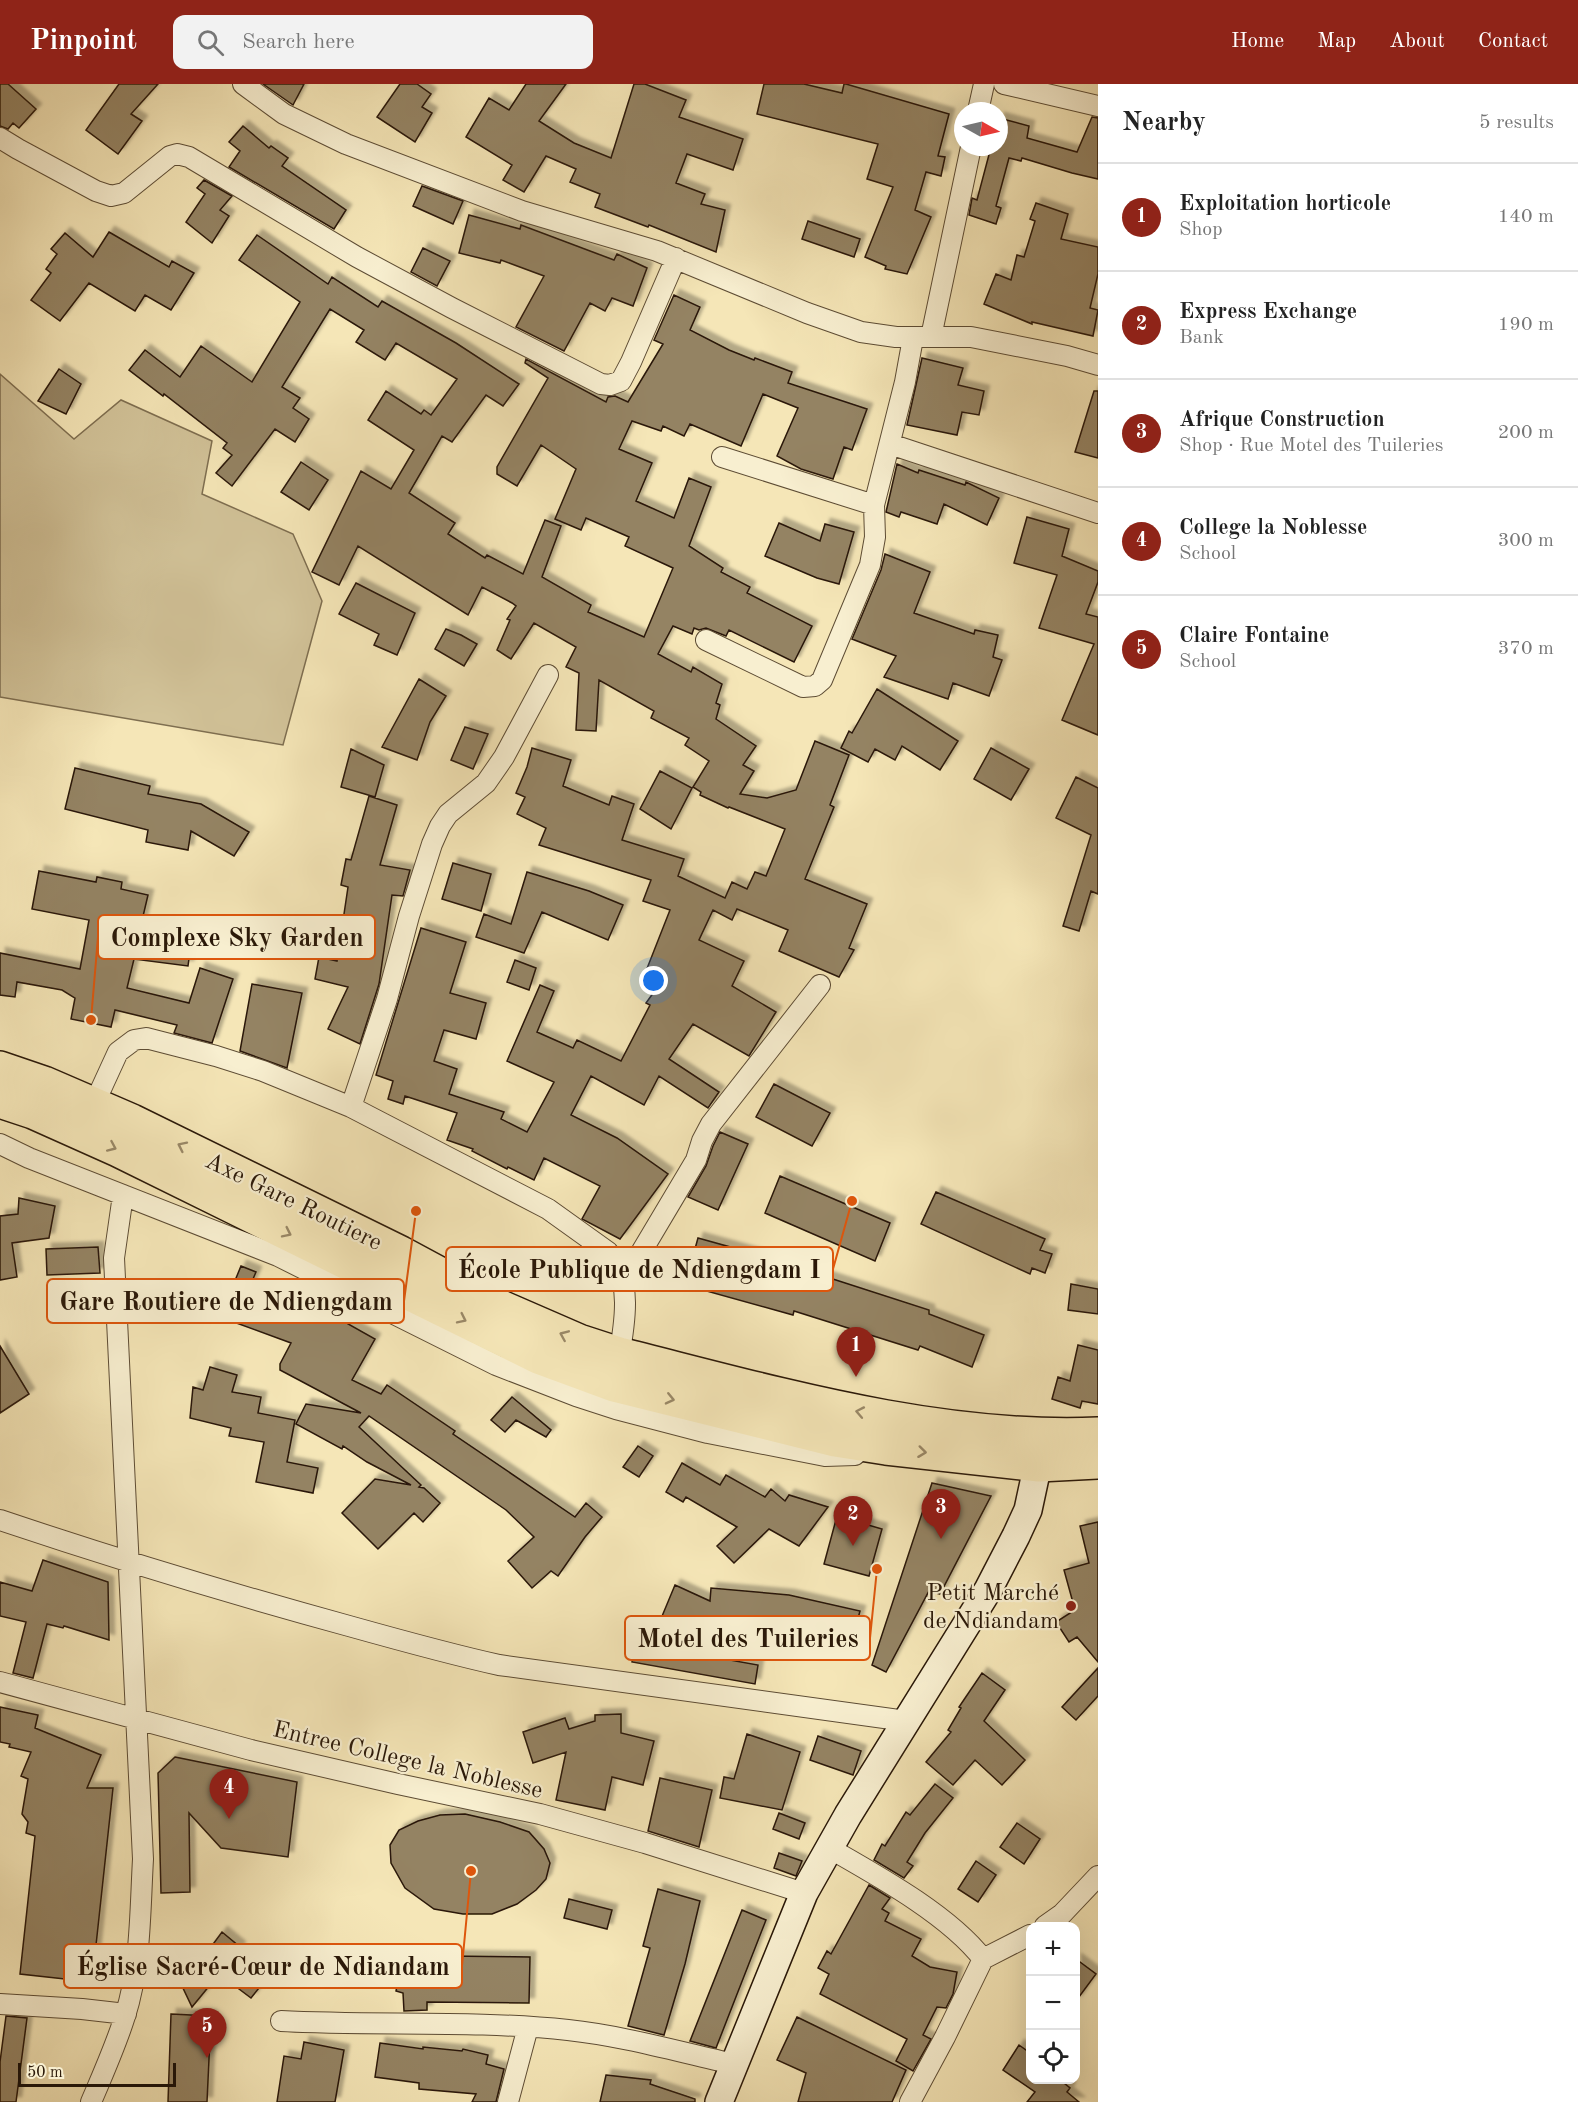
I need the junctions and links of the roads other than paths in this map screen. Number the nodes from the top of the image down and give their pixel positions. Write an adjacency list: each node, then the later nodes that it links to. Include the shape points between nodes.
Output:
1 (243, 84): 8 (street, via 284,114 346,144 522,211)
2 (984, 84): 4 (street)
3 (1004, 84): 5 (street)
4 (980, 102)
5 (1098, 106)
6 (0, 138): 8 (street, via 111,196 124,193 170,156 189,157 357,257 601,384 621,381)
7 (969, 156): 9 (street)
8 (676, 258): 9 (street, via 807,314 861,332)
9 (922, 338): 10 (street, via 971,337); 11 (street, via 905,382)
10 (1098, 365)
11 (890, 444): 13 (street); 14 (street)
12 (722, 457): 13 (street)
13 (874, 505): 15 (street, via 876,537 870,565 822,680 815,686 803,687)
14 (1098, 513)
15 (706, 640)
16 (548, 675): 20 (street, via 486,783 448,814 436,835)
17 (819, 985): 24 (street, via 711,1124 690,1171)
18 (0, 1068): 21 (highway, Axe Gare Routiere, via 44,1083)
19 (0, 1101): 21 (highway, Axe Gare Routiere, via 33,1112)
20 (351, 1107): 21 (street, via 263,1071 146,1038 134,1040 118,1052); 24 (street, via 548,1209 608,1252)
21 (87, 1119): 25 (highway, Axe Gare Routiere, via 132,1121 400,1253 498,1321 579,1341)
22 (0, 1144): 23 (street)
23 (123, 1195): 27 (street, via 278,1256 496,1365 576,1396 708,1433 825,1456); 31 (street, via 114,1258)
24 (624, 1281): 25 (street)
25 (616, 1370): 27 (highway, one-way to 27, via 835,1440); 28 (highway, one-way to 25, via 998,1432)
26 (1098, 1434): 28 (highway)
27 (885, 1448): 28 (highway, one-way to 28)
28 (1041, 1450): 29 (highway); 34 (street, via 1028,1510 1012,1545)
29 (1098, 1462)
30 (0, 1520): 31 (street)
31 (130, 1564): 33 (street); 34 (street, via 499,1665)
32 (0, 1682): 33 (street, Entree College la Noblesse)
33 (135, 1719): 37 (street, Entree College la Noblesse, via 398,1785 540,1814); 42 (street, via 143,1859 139,1935)
34 (906, 1721): 35 (street)
35 (829, 1848): 37 (street); 40 (street, via 909,1896 964,1938)
36 (1098, 1876): 38 (street)
37 (804, 1893): 45 (street)
38 (1051, 1922)
39 (1026, 1937): 40 (street)
40 (983, 1959): 49 (street)
41 (0, 2004): 42 (street)
42 (126, 2014): 46 (street)
43 (281, 2021): 44 (street)
44 (528, 2027): 45 (street, via 621,2039); 47 (street)
45 (734, 2064): 48 (street)
46 (91, 2102)
47 (508, 2102)
48 (719, 2102)
49 (910, 2102)

